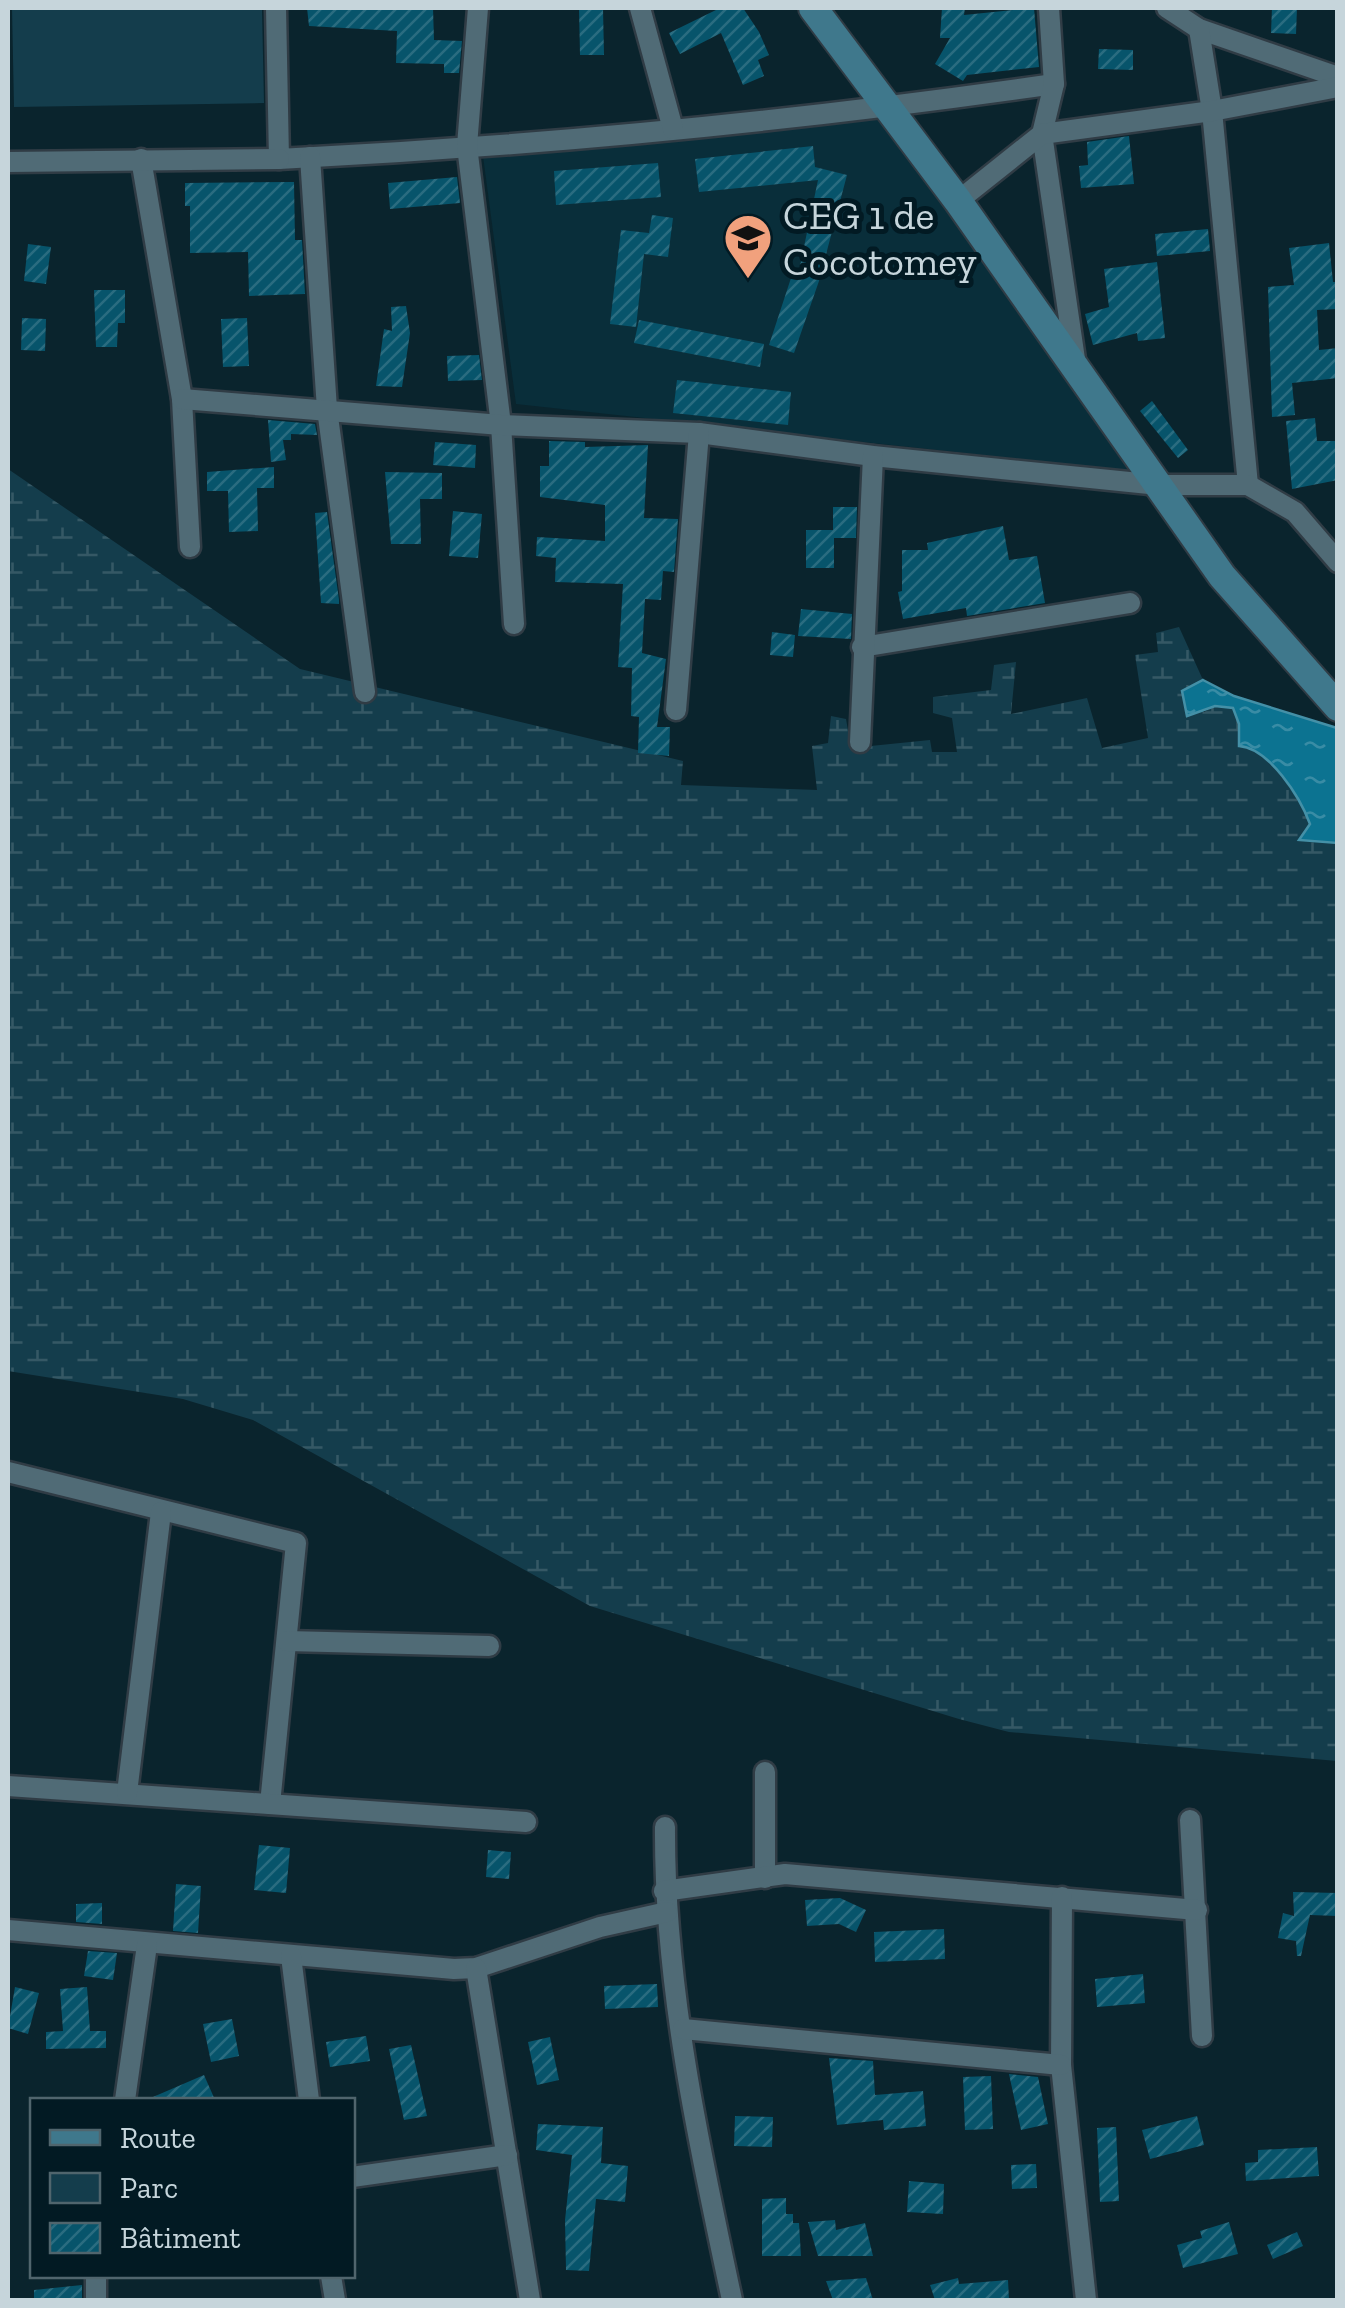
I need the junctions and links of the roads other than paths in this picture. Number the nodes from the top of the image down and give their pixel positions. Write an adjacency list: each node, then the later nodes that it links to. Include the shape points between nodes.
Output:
1 (276, 8): 18 (street)
2 (478, 8): 15 (street)
3 (640, 8): 13 (street)
4 (813, 8): 11 (main road)
5 (1049, 8): 9 (street)
6 (1167, 8): 7 (street)
7 (1199, 29): 8 (street); 12 (street)
8 (1338, 77)
9 (1054, 84): 11 (street); 14 (street)
10 (1338, 88): 12 (street)
11 (887, 108): 13 (street); 20 (main road)
12 (1212, 111): 14 (street); 28 (street)
13 (673, 130): 15 (street)
14 (1042, 134): 20 (street); 21 (street)
15 (467, 146): 16 (street); 24 (street)
16 (310, 157): 18 (street); 23 (street)
17 (141, 159): 18 (street); 19 (street); 22 (street)
18 (278, 159)
19 (8, 162)
20 (958, 201): 21 (main road)
21 (1077, 369): 27 (main road)
22 (182, 399): 23 (street); 29 (street)
23 (327, 409): 24 (street); 34 (street)
24 (502, 426): 25 (street); 32 (street)
25 (699, 433): 26 (street); 36 (street)
26 (873, 456): 27 (street); 33 (street)
27 (1158, 485): 28 (street); 35 (main road, via 1222,576)
28 (1248, 485): 30 (street, via 1295,512)
29 (190, 546)
30 (1338, 562)
31 (1130, 603): 33 (street)
32 (514, 624)
33 (862, 647): 37 (street)
34 (365, 692)
35 (1338, 707)
36 (676, 710)
37 (860, 742)
38 (8, 1472): 39 (street)
39 (161, 1512): 40 (street, via 296,1543); 44 (street)
40 (287, 1641): 41 (street); 45 (street)
41 (489, 1646)
42 (765, 1772): 49 (street)
43 (8, 1786): 44 (street)
44 (127, 1793): 45 (street)
45 (270, 1804): 47 (street)
46 (1190, 1820): 52 (street)
47 (526, 1822)
48 (665, 1827): 51 (street)
49 (765, 1878): 50 (street, via 819,1876); 51 (street)
50 (1062, 1896): 52 (street); 59 (street)
51 (666, 1902): 56 (street); 57 (street)
52 (1197, 1910): 58 (street)
53 (8, 1930): 54 (street)
54 (146, 1945): 55 (street); 60 (street)
55 (291, 1956): 56 (street); 61 (street)
56 (476, 1968): 62 (street)
57 (682, 2029): 59 (street); 65 (street)
58 (1202, 2036)
59 (1061, 2065): 66 (street)
60 (125, 2098)
61 (309, 2098)
62 (506, 2155): 63 (street); 64 (street)
63 (355, 2176)
64 (530, 2300)
65 (732, 2300)
66 (1086, 2300)

